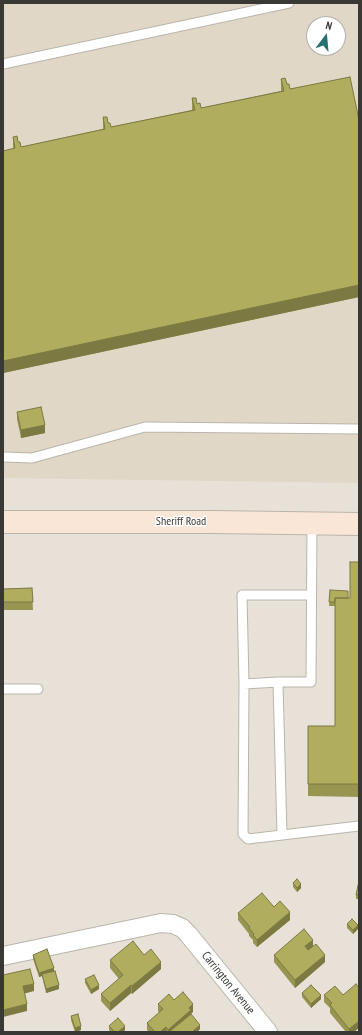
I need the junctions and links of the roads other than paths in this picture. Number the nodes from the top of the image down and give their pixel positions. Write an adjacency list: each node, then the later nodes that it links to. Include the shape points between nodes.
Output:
1 (289, 3): 2 (lane)
2 (3, 64)
3 (359, 429): 4 (lane, via 145,426 32,458)
4 (3, 457)
5 (3, 522): 6 (main road, Sheriff Road)
6 (312, 524): 7 (main road, Sheriff Road); 8 (lane)
7 (359, 524)
8 (311, 595): 9 (lane, via 311,682); 10 (lane, via 242,595)
9 (278, 682): 10 (lane); 14 (lane)
10 (244, 684): 14 (lane, via 243,834 248,839)
11 (3, 689): 12 (lane)
12 (38, 689)
13 (359, 826): 14 (lane)
14 (282, 835)
15 (3, 956): 16 (street, Carrington Avenue, via 161,923 173,924 188,934)
16 (268, 1032)

